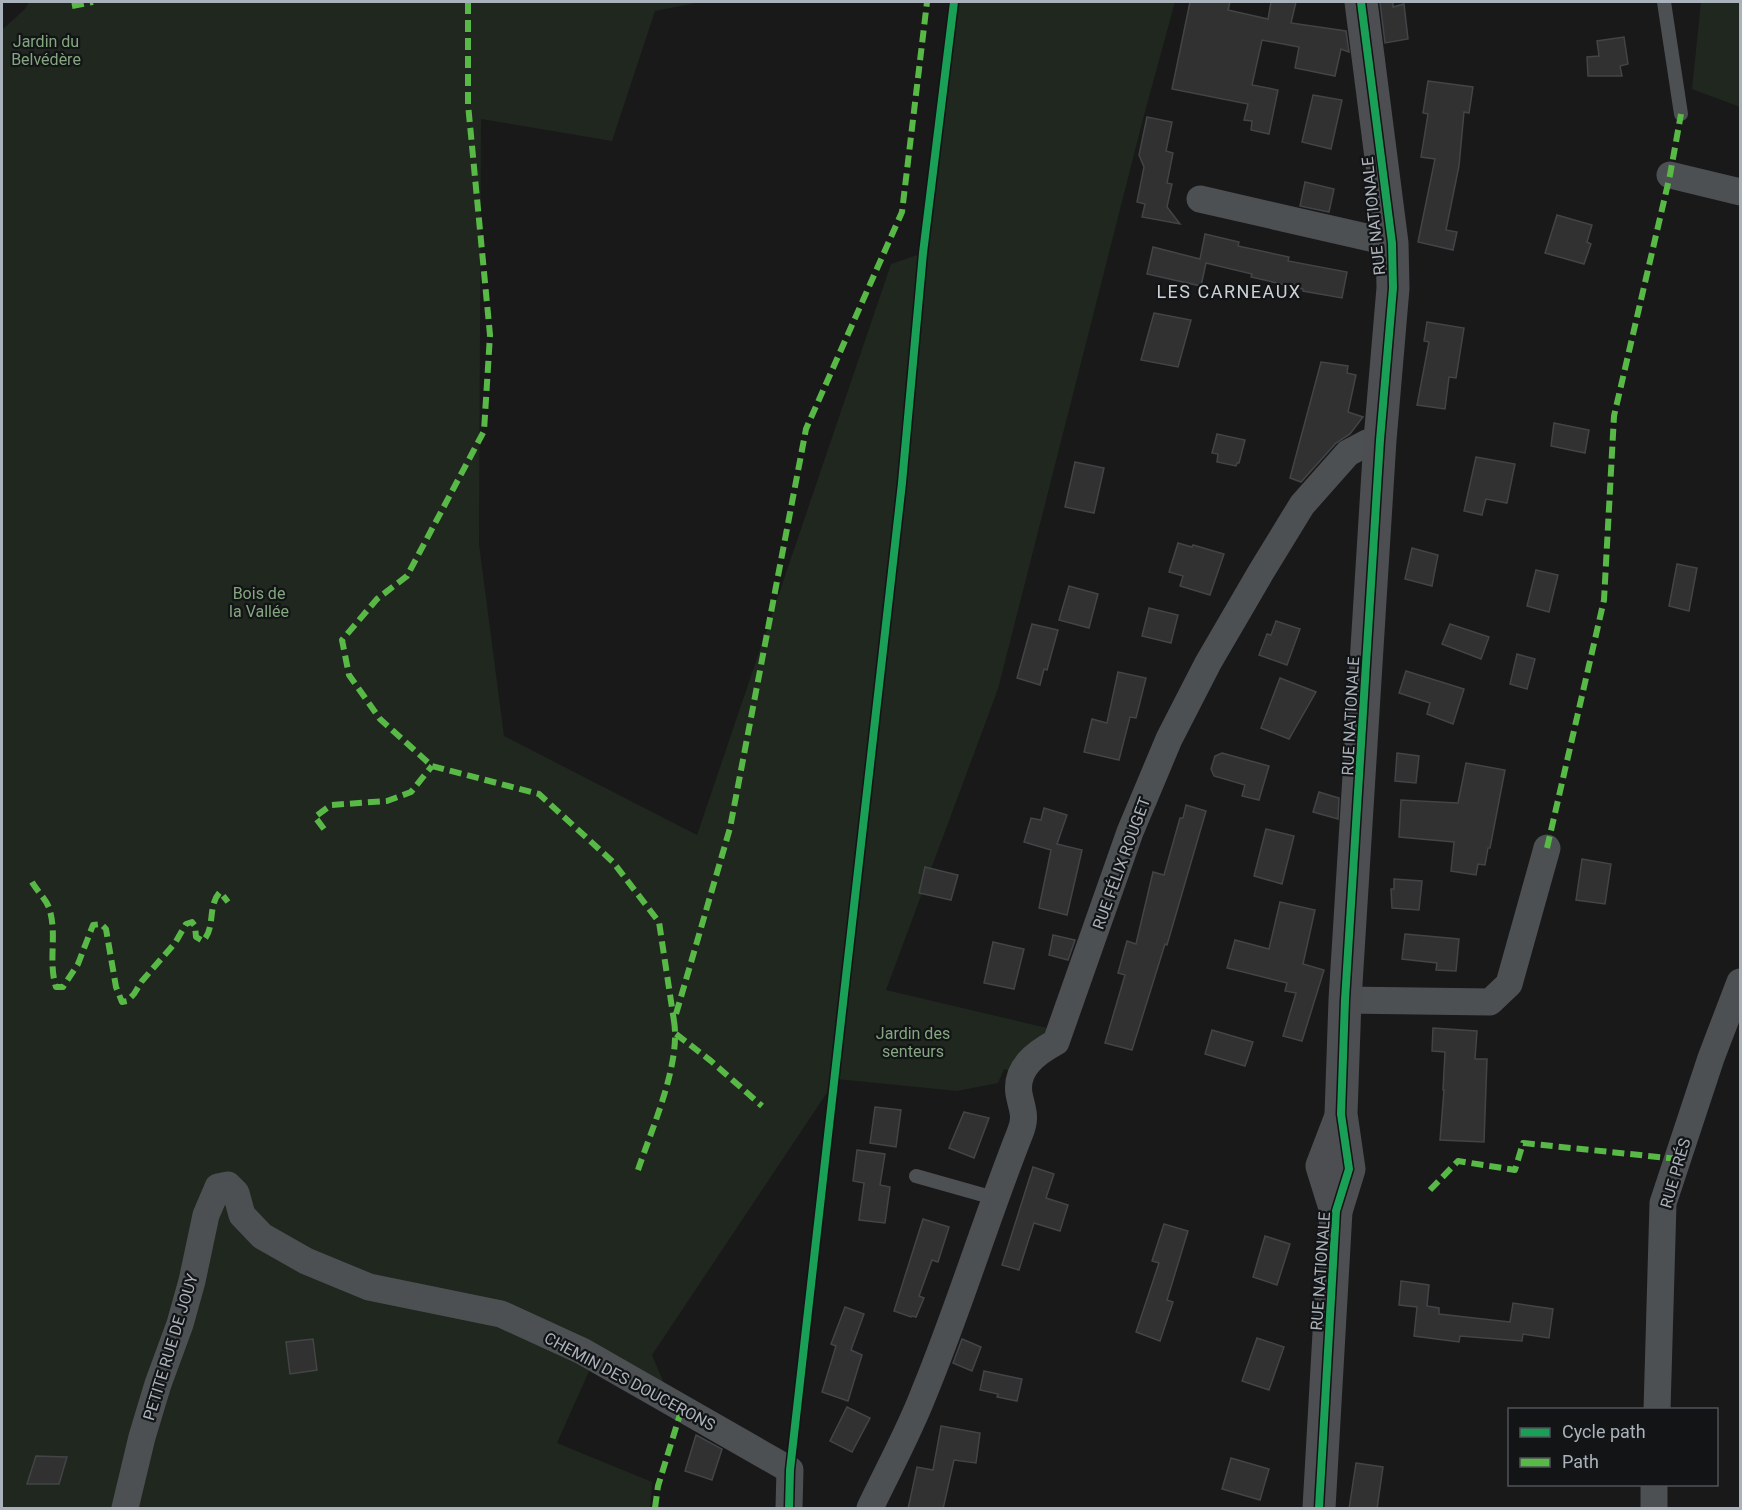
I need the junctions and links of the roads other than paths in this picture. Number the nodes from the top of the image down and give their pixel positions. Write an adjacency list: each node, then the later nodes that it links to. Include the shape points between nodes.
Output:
1 (1361, 2): 7 (street, RUE NATIONALE)
2 (1664, 2): 3 (lane)
3 (1681, 114)
4 (1670, 175): 5 (street)
5 (1740, 192)
6 (1200, 199): 7 (street)
7 (1392, 243): 8 (street, RUE NATIONALE, via 1393,288)
8 (1380, 440): 11 (street, RUE NATIONALE); 14 (street, RUE FÉLIX ROUGET, via 1348,453 1302,505 1208,663 1169,739 1130,832 1056,1042 1027,1062 1021,1074 1023,1125)
9 (1547, 848): 11 (street, via 1509,984 1490,1002)
10 (1740, 982): 15 (street, RUE PRÉS, via 1664,1203)
11 (1345, 1000): 20 (street, RUE NATIONALE, via 1341,1114 1322,1166 1336,1211)
12 (916, 1176): 14 (lane)
13 (218, 1187): 17 (street, PETITE RUE DE JOUY, via 206,1215 192,1281 142,1437); 18 (street, CHEMIN DES DOUCERONS, via 228,1185 236,1193 242,1215 262,1236 306,1260 369,1287 501,1314 582,1351 790,1470)
14 (994, 1198): 19 (street, RUE FÉLIX ROUGET, via 924,1395)
15 (1657, 1408)
16 (1654, 1486): 21 (street)
17 (125, 1509)
18 (789, 1509)
19 (870, 1509)
20 (1319, 1509)
21 (1654, 1509)

